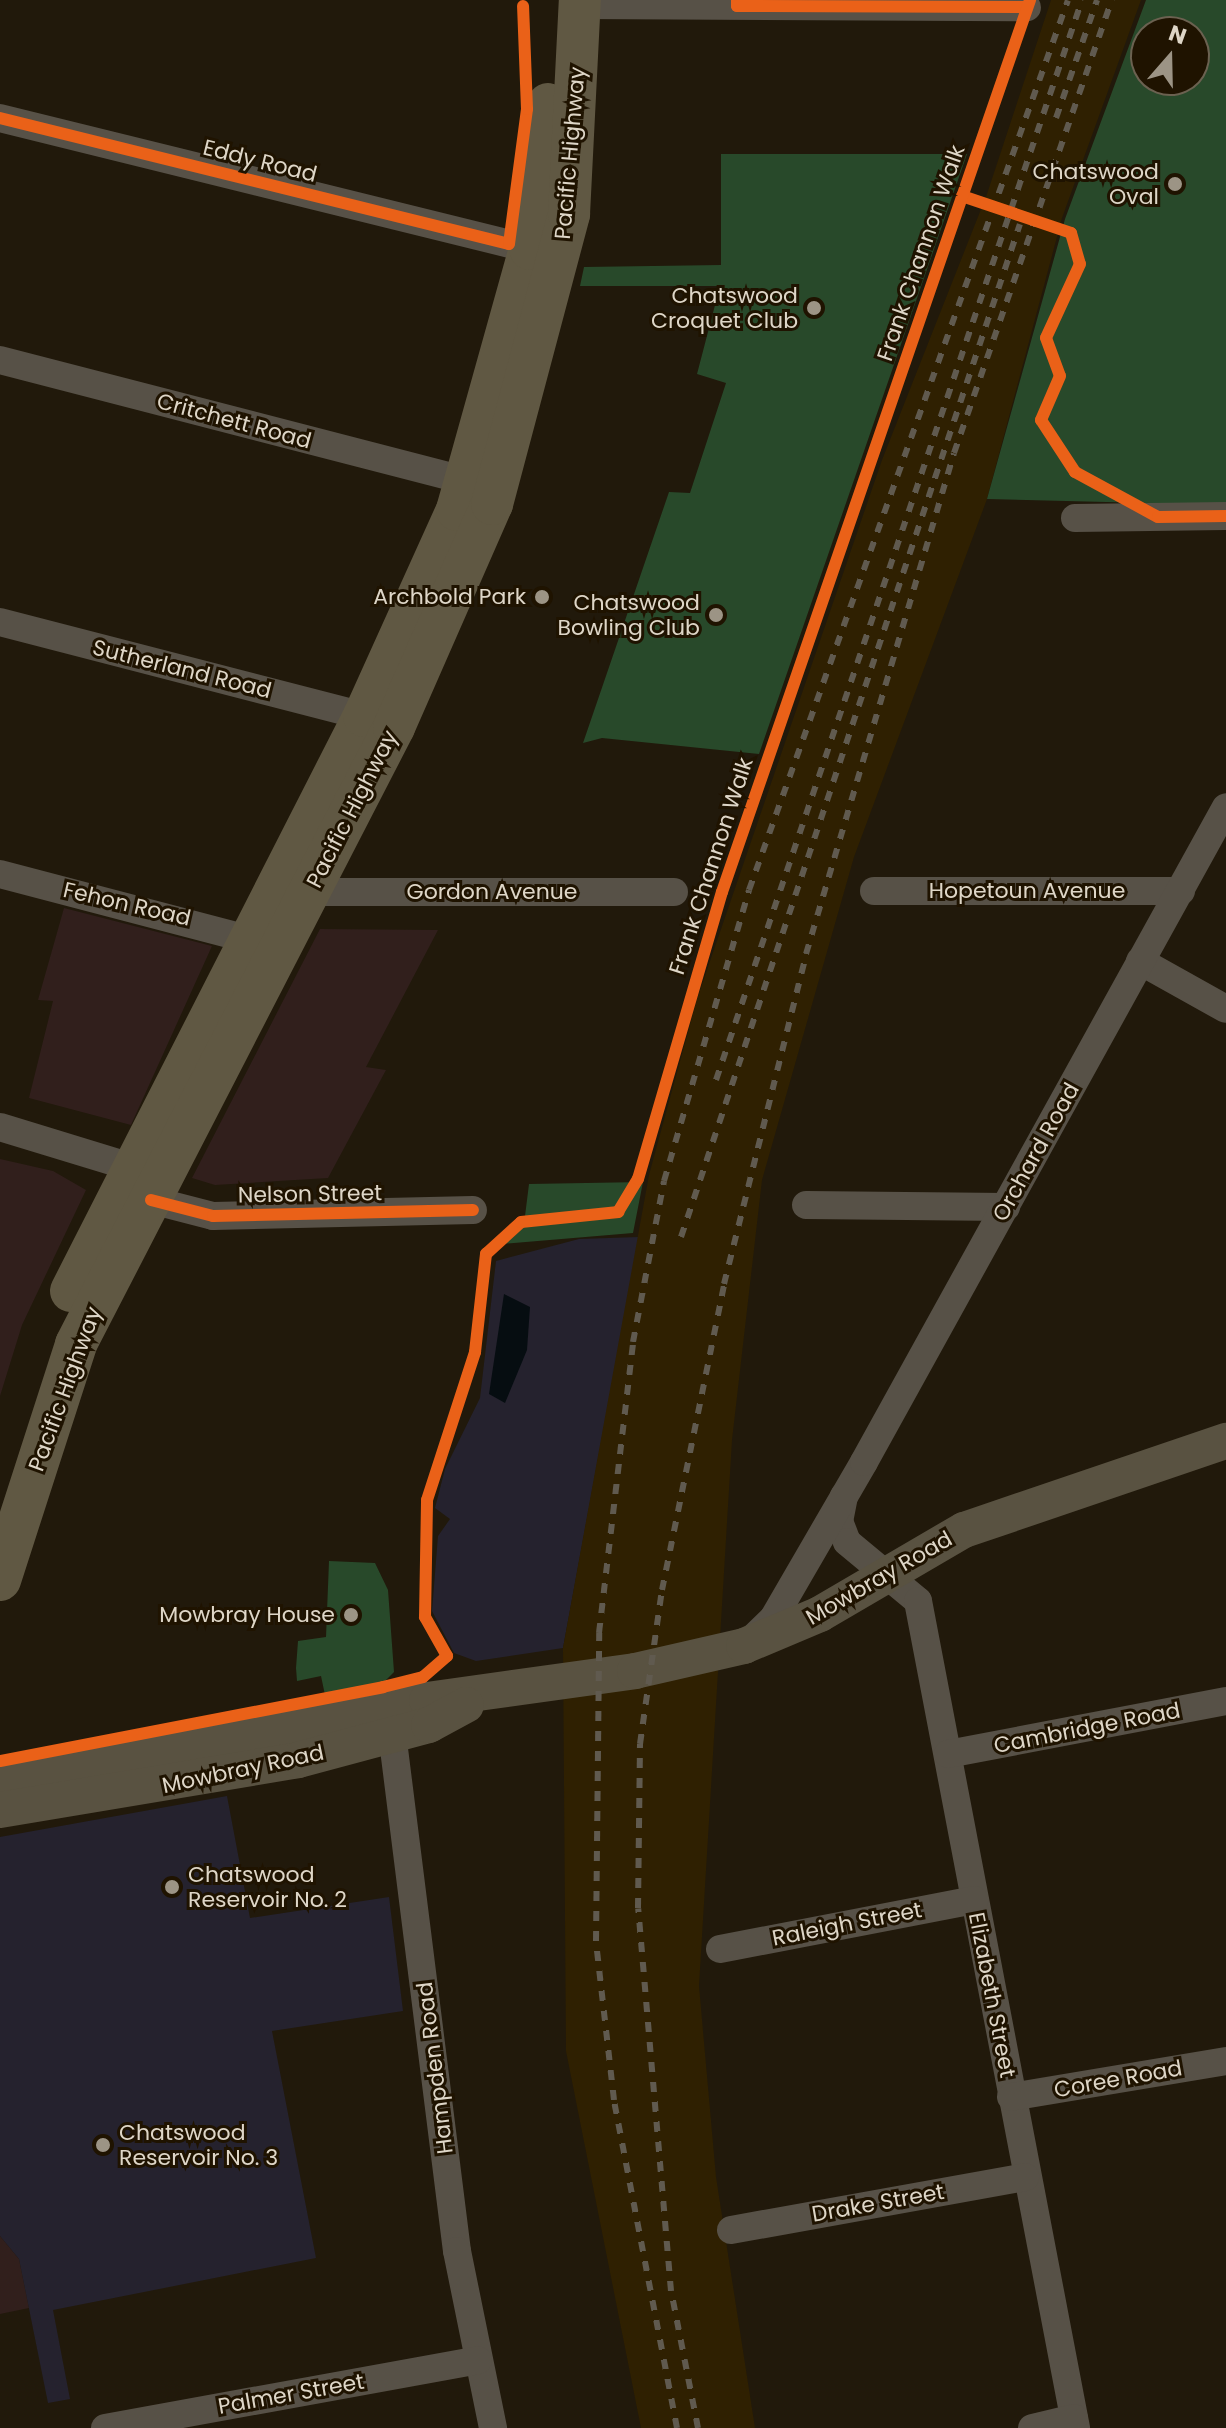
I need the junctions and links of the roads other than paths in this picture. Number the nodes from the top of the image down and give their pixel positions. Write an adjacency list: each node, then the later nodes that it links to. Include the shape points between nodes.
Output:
1 (570, 2): 2 (street); 4 (highway, Pacific Highway); 15 (highway, Pacific Highway, via 569,214 503,472 394,727)
2 (1027, 7)
3 (0, 118): 4 (street, Eddy Road)
4 (530, 249): 6 (highway, Pacific Highway)
5 (0, 360): 6 (street, Critchett Road)
6 (467, 481): 10 (highway, Pacific Highway)
7 (1226, 516): 8 (street)
8 (1075, 518)
9 (0, 622): 10 (street, Sutherland Road)
10 (364, 716): 17 (highway, Pacific Highway)
11 (1226, 807): 14 (street, Orchard Road)
12 (0, 874): 17 (street, Fehon Road)
13 (874, 891): 14 (street, Hopetoun Avenue)
14 (1181, 891): 18 (street, Orchard Road)
15 (310, 892): 16 (street, Gordon Avenue); 21 (highway, Pacific Highway)
16 (674, 892)
17 (252, 940): 21 (highway, Pacific Highway)
18 (1140, 961): 19 (street); 23 (street, Orchard Road)
19 (1226, 1009)
20 (0, 1127): 21 (street, Nelson Street)
21 (143, 1184): 24 (street, Nelson Street, via 213,1216); 26 (highway, Pacific Highway, via 48,1342); 29 (highway, Pacific Highway, via 76,1344)
22 (806, 1205): 23 (street)
23 (1006, 1207): 27 (street, Orchard Road)
24 (473, 1210)
25 (1226, 1441): 28 (main road, Mowbray Road, via 964,1530)
26 (0, 1484)
27 (844, 1496): 28 (street, Orchard Road, via 839,1521 847,1542); 30 (street, Orchard Road, via 773,1619)
28 (888, 1576): 30 (main road, Mowbray Road); 33 (street, Elizabeth Street, via 918,1601)
29 (0, 1580)
30 (732, 1649): 32 (main road, Mowbray Road, via 478,1698)
31 (1226, 1701): 33 (street, Cambridge Road)
32 (391, 1722): 34 (main road, Mowbray Road); 35 (main road, Mowbray Road, via 178,1784); 42 (street, Hampden Road, via 457,2251)
33 (948, 1754): 36 (street, Elizabeth Street)
34 (0, 1781)
35 (0, 1810)
36 (974, 1900): 37 (street, Raleigh Street); 39 (street, Elizabeth Street)
37 (720, 1949)
38 (1226, 2061): 39 (street, Coree Road)
39 (1011, 2097): 40 (street, Elizabeth Street)
40 (1025, 2177): 41 (street, Drake Street); 44 (street, Elizabeth Street)
41 (731, 2230)
42 (478, 2360): 43 (street, Palmer Street); 46 (street, Hampden Road)
43 (197, 2419): 45 (street, Palmer Street)
44 (1075, 2423): 47 (street)
45 (105, 2428)
46 (493, 2428)
47 (1032, 2428)

